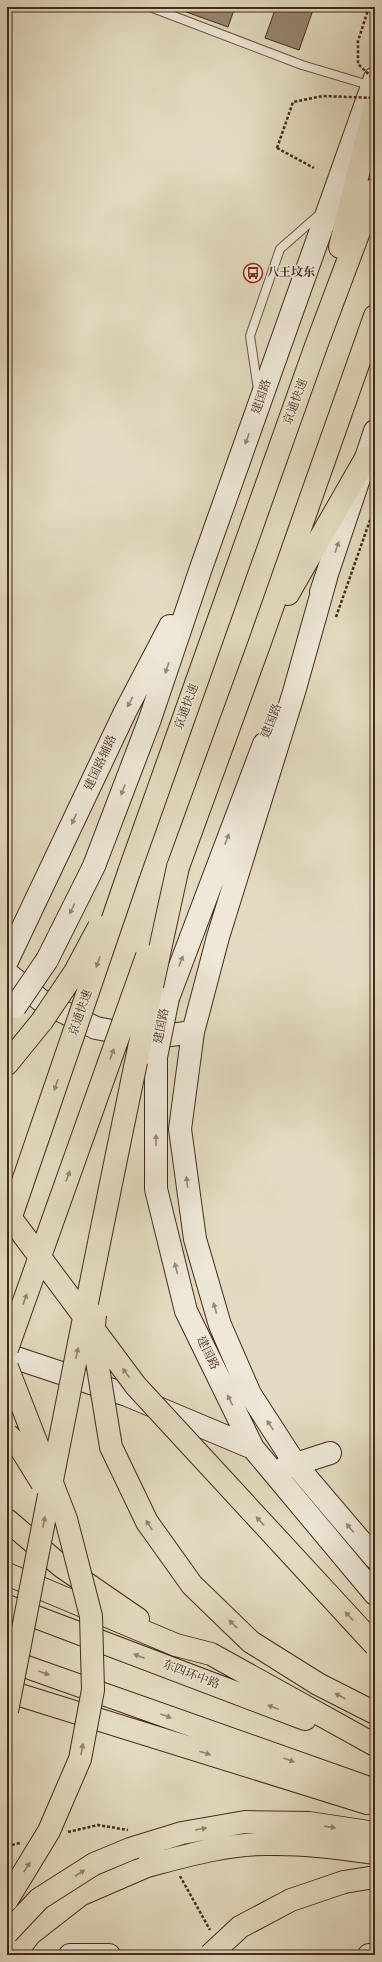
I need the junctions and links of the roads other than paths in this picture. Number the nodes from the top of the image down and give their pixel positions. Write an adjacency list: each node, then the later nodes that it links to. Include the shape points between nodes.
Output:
1 (150, 7): 2 (lane)
2 (374, 90): 4 (street, 建国路); 7 (highway)
3 (375, 189): 7 (highway, 京通快速)
4 (330, 204): 9 (street, 建国路); 9 (lane, via 280,249 250,336)
5 (375, 316): 8 (highway)
6 (375, 332): 8 (highway)
7 (316, 346): 16 (highway, 京通快速)
8 (354, 378): 14 (highway)
9 (260, 402): 12 (street, 建国路, one-way to 12)
10 (375, 431): 11 (street, 建国路)
11 (366, 458): 13 (street, 建国路, one-way to 11); 14 (highway)
12 (201, 568): 17 (street, 建国路辅路, one-way to 17, via 125,712); 19 (street, 建国路, one-way to 19, bridge, via 150,719 96,859 47,960)
13 (326, 578): 20 (street, via 294,692 218,937); 29 (street, 建国路, one-way to 13, bridge, via 184,1303 156,1189 156,1058 168,998)
14 (260, 642): 15 (highway)
15 (178, 867): 23 (highway, bridge); 25 (highway, one-way to 15, bridge)
16 (129, 872): 21 (highway, bridge, via 74,972 42,1021); 24 (highway, 京通快速, one-way to 24, bridge)
17 (7, 961)
18 (7, 973): 20 (street, via 43,1002 96,1028 148,1038)
19 (11, 1013)
20 (193, 1032): 31 (street, one-way to 20, via 250,1394 220,1325 195,1238 180,1129)
21 (7, 1064)
22 (7, 1213): 40 (highway, one-way to 22, bridge, via 136,1386)
23 (102, 1228): 43 (highway, one-way to 23, bridge); 44 (highway, one-way to 23, bridge, via 318,1684 251,1642 192,1586 147,1522 110,1447 93,1337)
24 (7, 1229)
25 (7, 1349)
26 (7, 1355): 29 (street, via 128,1395)
27 (7, 1367): 33 (highway, bridge)
28 (7, 1434): 33 (highway, bridge, via 19,1446)
29 (253, 1448): 32 (street, 建国路)
30 (330, 1453): 31 (street)
31 (296, 1465): 32 (street); 35 (street, one-way to 31)
32 (272, 1471): 37 (street, 建国路)
33 (66, 1519): 51 (highway, one-way to 33, bridge, via 49,1831 80,1759 93,1690 91,1616)
34 (7, 1520): 39 (highway, via 61,1566)
35 (375, 1558)
36 (7, 1574): 39 (highway)
37 (375, 1594)
38 (7, 1606): 45 (highway, 东四环中路, one-way to 38)
39 (176, 1645): 45 (highway, via 211,1654)
40 (375, 1645)
41 (7, 1660): 46 (highway, one-way to 46)
42 (7, 1691): 47 (highway, one-way to 47)
43 (7, 1711)
44 (375, 1713)
45 (375, 1745)
46 (375, 1790)
47 (375, 1805)
48 (375, 1833): 52 (highway, one-way to 48, bridge, via 39,1899 94,1864 130,1849 182,1833 245,1822 309,1823)
49 (375, 1853): 54 (highway, bridge, via 313,1845 265,1844 200,1853 147,1866 80,1895 30,1934)
50 (375, 1877): 57 (highway, bridge, via 344,1882 291,1900 240,1927)
51 (7, 1900)
52 (7, 1933)
53 (375, 1954): 58 (street)
54 (14, 1955)
55 (70, 1955): 56 (street)
56 (109, 1955)
57 (210, 1955)
58 (369, 1955)

